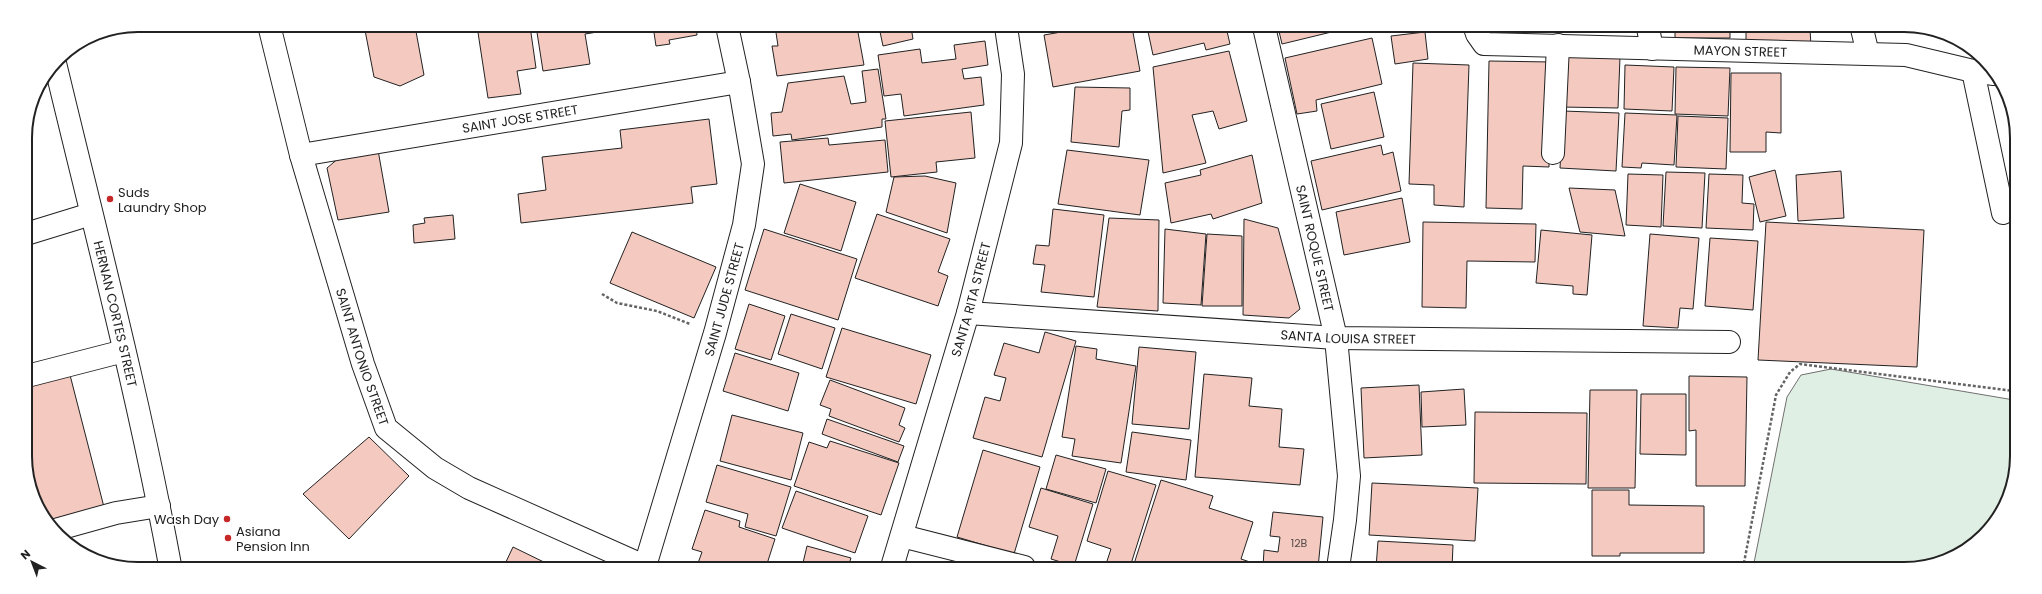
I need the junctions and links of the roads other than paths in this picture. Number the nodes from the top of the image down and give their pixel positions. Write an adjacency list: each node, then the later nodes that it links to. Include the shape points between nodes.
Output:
1 (271, 32): 14 (street, SAINT ANTONIO STREET)
2 (728, 32): 12 (street, SAINT JUDE STREET)
3 (1007, 32): 18 (street, SANTA RITA STREET, via 1014,74 1011,143)
4 (1265, 32): 19 (street, SAINT ROQUE STREET)
5 (1863, 32): 9 (street)
6 (1480, 36): 8 (street, MAYON STREET)
7 (1650, 39): 8 (street, MAYON STREET); 9 (street, MAYON STREET)
8 (1558, 45): 13 (street)
9 (1868, 54): 11 (street, MAYON STREET, via 1906,55)
10 (57, 70): 16 (street, HERNAN CORTES STREET)
11 (1984, 72): 15 (street)
12 (739, 82): 14 (street, SAINT JOSE STREET); 28 (street, SAINT JUDE STREET, via 753,164 744,225 715,333)
13 (1553, 153)
14 (301, 155): 27 (street, SAINT ANTONIO STREET, via 363,364 386,428 435,468 469,488)
15 (2003, 213)
16 (91, 214): 17 (street); 21 (street, HERNAN CORTES STREET)
17 (32, 232)
18 (968, 313): 19 (street, SANTA LOUISA STREET); 25 (street, SANTA RITA STREET)
19 (1336, 338): 20 (street, SANTA LOUISA STREET); 31 (street, SAINT ROQUE STREET, via 1349,476)
20 (1728, 342)
21 (124, 350): 22 (street); 23 (street, HERNAN CORTES STREET)
22 (32, 375)
23 (159, 506): 24 (street, via 116,513); 26 (street, HERNAN CORTES STREET)
24 (61, 528)
25 (902, 536): 29 (street, SANTA RITA STREET); 30 (street)
26 (169, 562)
27 (636, 562)
28 (646, 562)
29 (894, 562)
30 (1004, 562)
31 (1339, 562)

